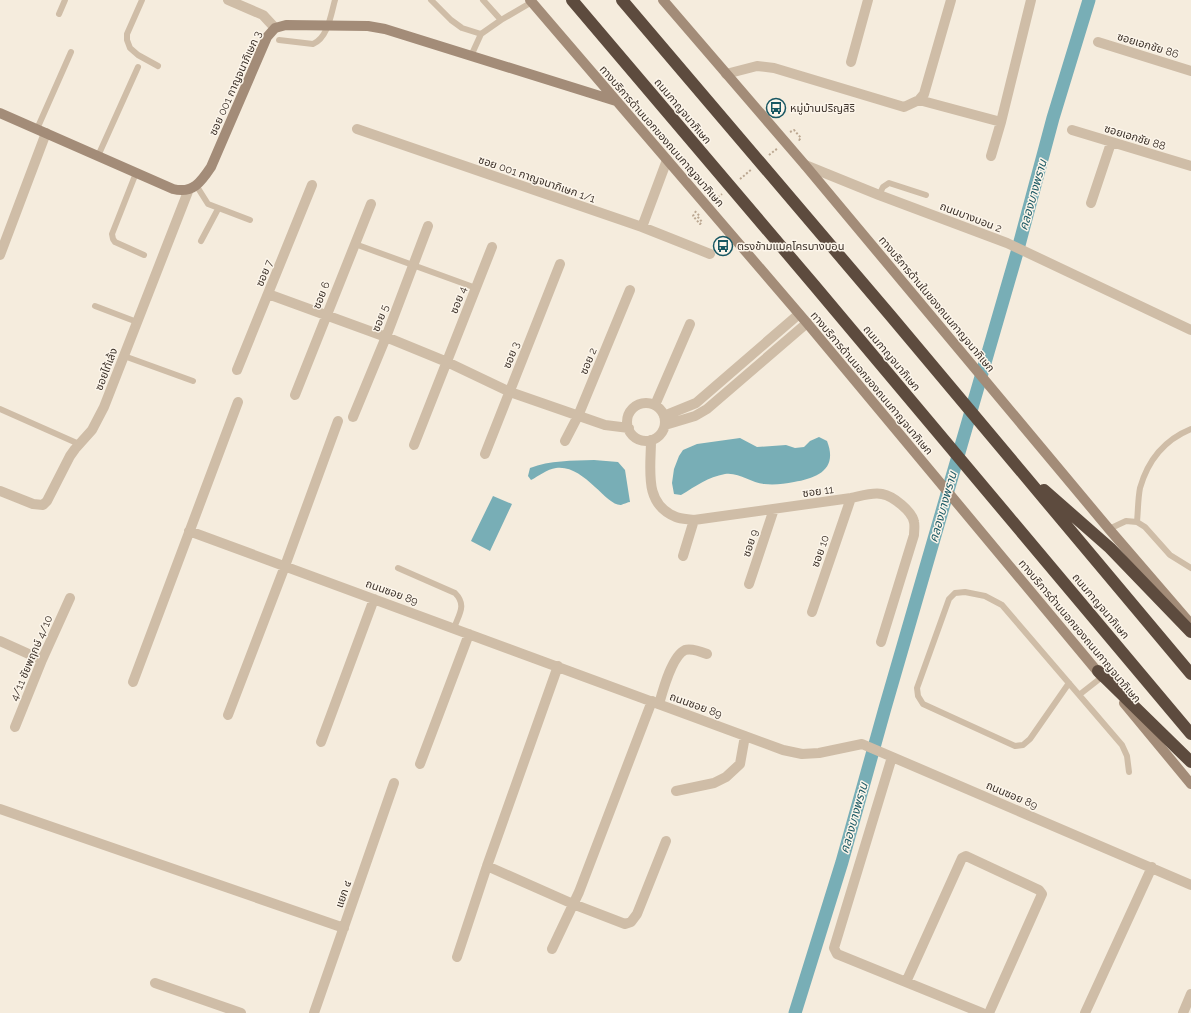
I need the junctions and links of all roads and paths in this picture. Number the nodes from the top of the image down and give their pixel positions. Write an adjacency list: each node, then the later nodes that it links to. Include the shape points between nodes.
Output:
1 (65, 0): 14 (lane)
2 (142, 0): 24 (lane, via 127,34 127,40 130,48 138,55)
3 (228, 0): 17 (street, via 263,15)
4 (335, 0): 16 (lane)
5 (431, 0): 18 (lane, via 462,28)
6 (483, 0): 15 (lane)
7 (572, 0): 135 (highway, ถนนกาญจนาภิเษก)
8 (622, 0): 102 (highway)
9 (663, 0): 27 (main road, ทางบริการด้านในของถนนกาญจนาภิเษก)
10 (868, 0): 23 (street)
11 (951, 0): 28 (street, via 924,94)
12 (1031, 0): 31 (street)
13 (531, 1): 15 (lane); 29 (main road, ทางบริการด้านนอกของถนนกาญจนาภิเษก)
14 (59, 14)
15 (501, 20): 18 (lane)
16 (328, 25): 17 (main road, ซอย 001 กาญจนาภิเษก 3, via 286,25); 19 (lane, via 313,44); 22 (main road, ซอย 001 กาญจนาภิเษก 3, via 385,29)
17 (275, 28): 50 (main road, ซอย 001 กาญจนาภิเษก 3, via 268,37 211,167 201,182)
18 (481, 34): 22 (lane)
19 (280, 40)
20 (1098, 42): 26 (street, ซอยเอกชัย 86)
21 (71, 52): 32 (lane)
22 (471, 56): 29 (main road, ซอย 001 กาญจนาภิเษก 3)
23 (851, 62)
24 (158, 66)
25 (138, 68): 40 (lane)
26 (1191, 71)
27 (726, 74): 28 (street, via 757,66 774,68 904,107); 45 (main road, ทางบริการด้านในของถนนกาญจนาภิเษก)
28 (919, 100): 31 (street)
29 (616, 101): 43 (main road, ทางบริการด้านนอกของถนนกาญจนาภิเษก)
30 (0, 113): 32 (main road)
31 (1001, 122): 41 (street)
32 (37, 129): 36 (main road)
33 (357, 129): 62 (street, ซอย 001 กาญจนาภิเษก 1/1)
34 (794, 130): 37 (path, via 801,138 799,140)
35 (1072, 130): 38 (street, ซอยเอกชัย 88)
36 (46, 133): 40 (main road); 67 (street)
37 (794, 134)
38 (1112, 142): 46 (street, ซอยเอกชัย 88); 55 (street)
39 (782, 144): 42 (path)
40 (98, 156): 47 (main road)
41 (991, 156)
42 (764, 159)
43 (667, 160): 62 (street); 75 (main road, ทางบริการด้านนอกของถนนกาญจนาภิเษก)
44 (757, 164): 48 (path)
45 (805, 165): 52 (street, ถนนบางบอน 2); 108 (main road, ทางบริการด้านในของถนนกาญจนาภิเษก)
46 (1191, 166)
47 (136, 173): 50 (main road, via 180,191); 68 (lane, via 112,234 115,242)
48 (739, 180)
49 (312, 185): 73 (street, ซอย 7)
50 (193, 187): 57 (lane, via 205,202); 77 (street, ซอยไท้เล้ง)
51 (727, 190): 54 (path)
52 (879, 195): 53 (lane, via 883,187 889,183); 80 (street, ถนนบางบอน 2, via 1007,243)
53 (926, 195)
54 (715, 200)
55 (1091, 203)
56 (370, 204): 64 (street, ซอย 6)
57 (218, 209): 60 (lane); 63 (lane)
58 (703, 211): 59 (path, via 697,216 702,222 700,224)
59 (693, 216)
60 (250, 220)
61 (428, 226): 70 (street, ซอย 5)
62 (642, 228): 66 (street, ซอย 001 กาญจนาภิเษก 1/1)
63 (201, 241)
64 (355, 244): 70 (lane); 76 (street, ซอย 6)
65 (492, 247): 71 (street, ซอย 4)
66 (710, 254)
67 (0, 255)
68 (144, 256)
69 (560, 264): 86 (street, ซอย 3)
70 (413, 265): 71 (lane); 81 (street, ซอย 5)
71 (476, 288): 83 (street, ซอย 4)
72 (630, 290): 91 (street, ซอย 2)
73 (268, 294): 76 (street); 84 (street, ซอย 7)
74 (95, 306): 77 (lane)
75 (799, 314): 78 (main road, ทางบริการด้านนอกของถนนกาญจนาภิเษก); 93 (street, via 696,403)
76 (326, 315): 81 (street); 87 (street, ซอย 6)
77 (137, 322): 82 (street, ซอยไท้เล้ง)
78 (807, 323): 93 (street, via 707,409 695,416); 127 (main road, ทางบริการด้านนอกของถนนกาญจนาภิเษก)
79 (690, 324): 89 (street)
80 (1191, 330)
81 (386, 337): 83 (street); 92 (street, ซอย 5)
82 (124, 356): 85 (lane); 99 (street, ซอยไท้เล้ง, via 104,407 92,430)
83 (447, 362): 86 (street); 100 (street, ซอย 4)
84 (237, 370)
85 (193, 381)
86 (510, 392): 91 (street); 101 (street, ซอย 3)
87 (295, 395)
88 (238, 402): 109 (street)
89 (655, 405): 93 (street); 95 (street, via 637,406 629,416)
90 (0, 409): 99 (lane)
91 (578, 416): 95 (street, via 605,425); 98 (street, ซอย 2)
92 (353, 417)
93 (665, 420): 97 (street, via 660,435)
94 (338, 421): 111 (street)
95 (629, 428): 97 (street, via 640,440)
96 (1191, 429): 107 (lane, via 1160,449 1150,463 1140,488)
97 (650, 440): 106 (street, ซอย 11, via 650,488 655,501 676,517)
98 (565, 441)
99 (79, 444): 103 (street, ซอยไท้เล้ง, via 43,505 33,504)
100 (414, 445)
101 (484, 454)
102 (1012, 461): 120 (highway, via 1110,548); 128 (highway)
103 (0, 491)
104 (851, 498): 105 (street, ซอย 11); 117 (street, ซอย 10); 123 (street, ซอย 11, via 871,493 883,494 897,501 909,512 914,521 914,534)
105 (774, 509): 106 (street, ซอย 11); 114 (street, ซอย 9)
106 (694, 520): 110 (street)
107 (1137, 522): 108 (lane, via 1126,521); 113 (lane, via 1145,527 1170,555)
108 (1110, 530): 118 (main road, ทางบริการด้านในของถนนกาญจนาภิเษก)
109 (189, 531): 111 (street, ถนนซอย 89); 129 (street)
110 (683, 556)
111 (285, 566): 116 (street, ถนนซอย 89); 133 (street)
112 (398, 568): 119 (lane, via 455,593 460,598 462,605)
113 (1191, 568)
114 (749, 584)
115 (70, 598): 125 (street, 4/11 ชัยพฤกษ์ 4/10)
116 (374, 598): 119 (street, ถนนซอย 89); 137 (street)
117 (812, 612)
118 (1191, 625)
119 (454, 628): 121 (street, ถนนซอย 89)
120 (1191, 632)
121 (469, 634): 126 (street, ถนนซอย 89); 140 (street)
122 (0, 641): 125 (street)
123 (881, 642)
124 (707, 654): 132 (street, via 685,650 678,658)
125 (42, 660): 134 (street, 4/11 ชัยพฤกษ์ 4/10)
126 (558, 666): 132 (street, ถนนซอย 89); 147 (street)
127 (1100, 674): 131 (lane); 139 (highway); 143 (main road, ทางบริการด้านนอกของถนนกาญจนาภิเษก)
128 (1191, 674)
129 (133, 682)
130 (1069, 683): 130 (lane, via 1030,739 1023,745 1015,746 923,704 918,696 918,688 949,599 955,593 965,592 985,596 1002,605); 131 (lane)
131 (1079, 695): 141 (lane, via 1122,745 1127,756)
132 (655, 702): 136 (street, ถนนซอย 89); 150 (street)
133 (228, 715)
134 (16, 727)
135 (1191, 734)
136 (745, 736): 138 (street, ถนนซอย 89, via 802,754 862,744); 144 (street, via 740,764 726,777 714,783)
137 (321, 742)
138 (891, 756): 148 (street, ถนนซอย 89); 154 (street, via 834,948 837,954)
139 (1191, 762)
140 (420, 764)
141 (1128, 772)
142 (394, 783): 151 (street, แยก ๔)
143 (1191, 784)
144 (676, 791)
145 (0, 808): 151 (street)
146 (666, 841): 150 (street, via 637,914 631,922 625,924)
147 (487, 866): 150 (street); 153 (street)
148 (1152, 867): 149 (street, ถนนซอย 89); 161 (street)
149 (1191, 885)
150 (574, 904): 152 (street)
151 (344, 928): 158 (street, แยก ๔)
152 (552, 949)
153 (457, 957)
154 (906, 982): 159 (street); 160 (street, via 962,858 966,856 1039,890 1042,894)
155 (155, 983): 157 (street)
156 (1191, 994): 162 (street)
157 (241, 1013)
158 (314, 1013)
159 (982, 1013)
160 (989, 1013)
161 (1085, 1013)
162 (1183, 1013)

